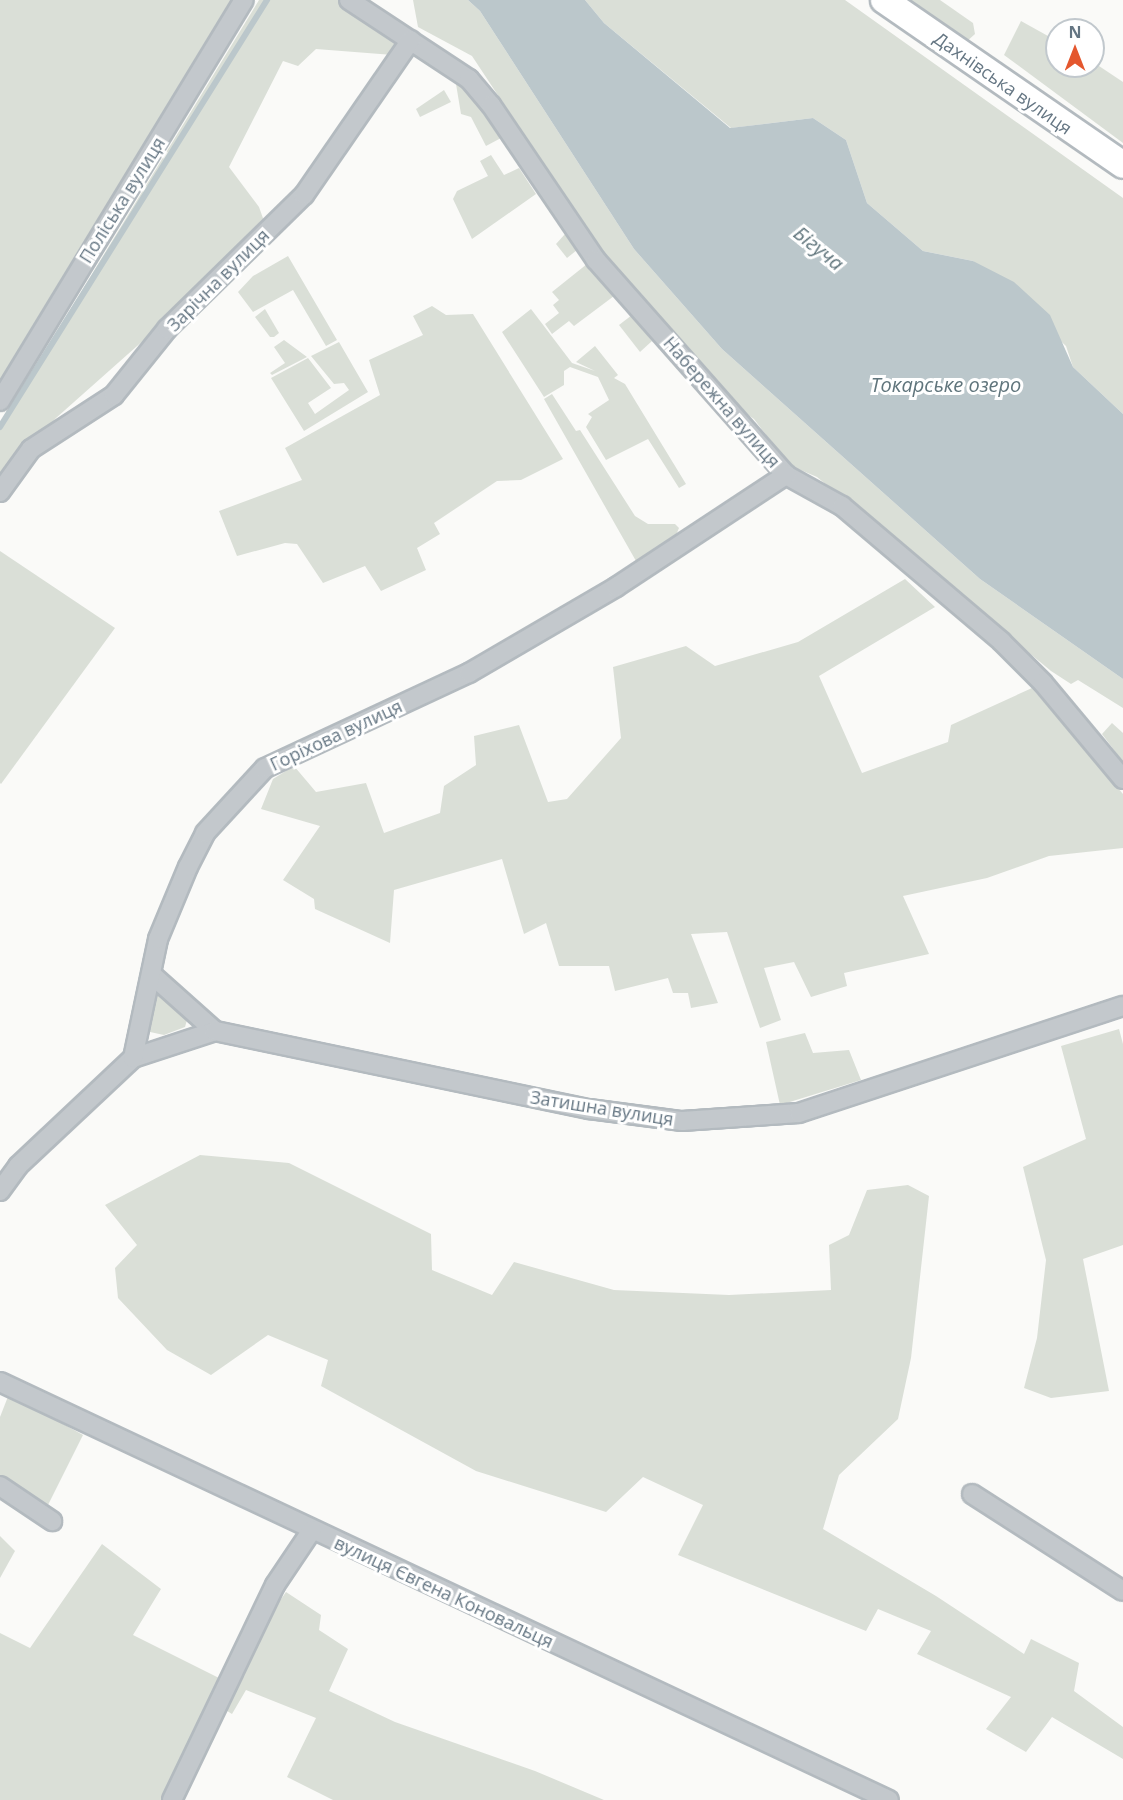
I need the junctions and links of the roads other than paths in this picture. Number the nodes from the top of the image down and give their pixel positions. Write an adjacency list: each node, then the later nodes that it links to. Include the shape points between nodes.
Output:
1 (244, 0): 6 (street, Поліська вулиця)
2 (350, 0): 4 (street, Набережна вулиця)
3 (884, 0): 5 (street, Дахнівська вулиця)
4 (411, 40): 7 (street, Набережна вулиця, via 469,79 491,105 596,260); 8 (street, Зарічна вулиця, via 304,195 167,329 114,395 31,449)
5 (1123, 165)
6 (0, 401)
7 (786, 475): 9 (street, Набережна вулиця, via 842,506 1001,641 1043,682); 10 (street, Горіхова вулиця, via 616,587 469,673 265,768 205,833 158,939)
8 (0, 492)
9 (1123, 779)
10 (151, 975): 12 (street, Затишна вулиця); 13 (street, Горіхова вулиця)
11 (1123, 1006): 12 (street, Затишна вулиця, via 799,1113 682,1121 589,1109)
12 (215, 1031): 13 (street)
13 (134, 1058): 14 (street, via 18,1166)
14 (0, 1191)
15 (0, 1382): 19 (street, вулиця Євгена Коновальця)
16 (0, 1486): 18 (street)
17 (972, 1494): 20 (street)
18 (51, 1521)
19 (312, 1530): 21 (street, via 275,1586); 22 (street, вулиця Євгена Коновальця)
20 (1123, 1591)
21 (172, 1800)
22 (889, 1800)

